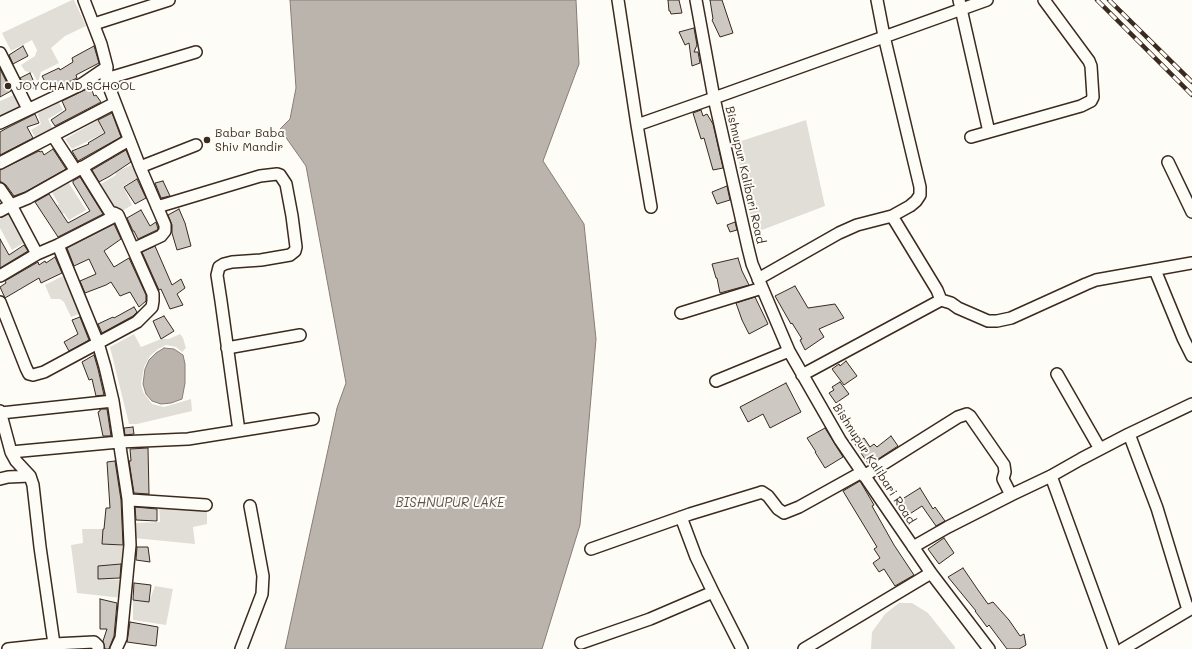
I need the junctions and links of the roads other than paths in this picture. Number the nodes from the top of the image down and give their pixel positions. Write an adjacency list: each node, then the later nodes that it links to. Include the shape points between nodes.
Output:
1 (84, 0): 9 (street)
2 (169, 0): 9 (street)
3 (618, 0): 19 (street)
4 (696, 0): 15 (street, Bishnupur Kalibari Road)
5 (877, 0): 10 (street)
6 (987, 0): 8 (street)
7 (1044, 0): 20 (street, via 1089,61 1093,98 1081,106)
8 (960, 5): 10 (street); 20 (street)
9 (94, 24): 13 (street)
10 (884, 36): 15 (street); 36 (street, via 920,187 920,195 916,201)
11 (196, 52): 14 (street)
12 (0, 53): 17 (street)
13 (107, 67): 14 (street); 17 (street, via 82,84)
14 (106, 79): 16 (street)
15 (714, 98): 19 (street); 43 (street, Bishnupur Kalibari Road, via 748,248)
16 (115, 103): 21 (street); 23 (street)
17 (28, 109): 18 (street)
18 (0, 123)
19 (637, 125): 31 (street)
20 (989, 132): 22 (street)
21 (53, 136): 26 (street); 28 (street)
22 (971, 138)
23 (129, 140): 27 (street); 28 (street)
24 (196, 145): 27 (street)
25 (1168, 162): 34 (street)
26 (0, 163)
27 (140, 167): 32 (street)
28 (79, 169): 30 (street); 35 (street)
29 (0, 189): 30 (street)
30 (11, 205): 33 (street); 39 (street)
31 (651, 207)
32 (158, 208): 38 (street, via 165,231 161,236); 49 (street, via 260,176 280,175 286,184 295,251 290,255 224,264 217,275)
33 (0, 211)
34 (1192, 212)
35 (114, 215): 37 (street); 38 (street, via 118,215)
36 (892, 216): 43 (street, via 857,225 839,233); 44 (street)
37 (58, 245): 39 (street); 48 (street)
38 (133, 249): 48 (street, via 153,294 152,307 137,322)
39 (37, 254): 42 (street)
40 (1192, 263): 41 (street)
41 (1155, 270): 44 (street, via 1086,284 1011,318 997,321 988,321); 51 (street)
42 (0, 276)
43 (760, 284): 46 (street); 50 (street, Bishnupur Kalibari Road)
44 (941, 300): 53 (street)
45 (0, 302): 48 (street, via 29,374 44,372)
46 (681, 313)
47 (300, 335): 49 (street)
48 (98, 343): 55 (street)
49 (227, 348): 59 (street)
50 (789, 351): 53 (street, Bishnupur Kalibari Road); 54 (street)
51 (1192, 356)
52 (1057, 374): 63 (street)
53 (802, 375): 65 (street, Bishnupur Kalibari Road)
54 (716, 381)
55 (113, 401): 57 (street); 62 (street)
56 (1192, 404): 60 (street)
57 (0, 412): 61 (street)
58 (313, 419): 59 (street)
59 (239, 431): 62 (street, via 188,439)
60 (1129, 434): 63 (street); 78 (street, via 1157,508)
61 (4, 439): 64 (street)
62 (119, 442): 64 (street); 70 (street)
63 (1100, 449): 67 (street)
64 (11, 452): 66 (street)
65 (863, 474): 69 (street, via 958,417 968,414 1004,465 1003,479); 73 (street, via 784,512 762,492); 74 (street, Bishnupur Kalibari Road)
66 (30, 476): 68 (street); 80 (street)
67 (1051, 476): 69 (street); 88 (street)
68 (0, 479)
69 (1011, 495): 74 (street)
70 (128, 499): 71 (street); 83 (street, via 130,545 121,638)
71 (206, 505)
72 (250, 506): 84 (street, via 263,585 260,603)
73 (681, 517): 75 (street); 77 (street)
74 (913, 547): 76 (street, Bishnupur Kalibari Road)
75 (591, 549)
76 (931, 573): 86 (street); 87 (street, Bishnupur Kalibari Road)
77 (712, 592): 79 (street, via 650,619); 85 (street)
78 (1190, 609): 89 (street)
79 (581, 643)
80 (54, 644): 81 (street); 82 (street, via 94,642)
81 (8, 649)
82 (98, 649)
83 (116, 649)
84 (241, 649)
85 (742, 649)
86 (804, 649)
87 (989, 649)
88 (1114, 649)
89 (1123, 649)

